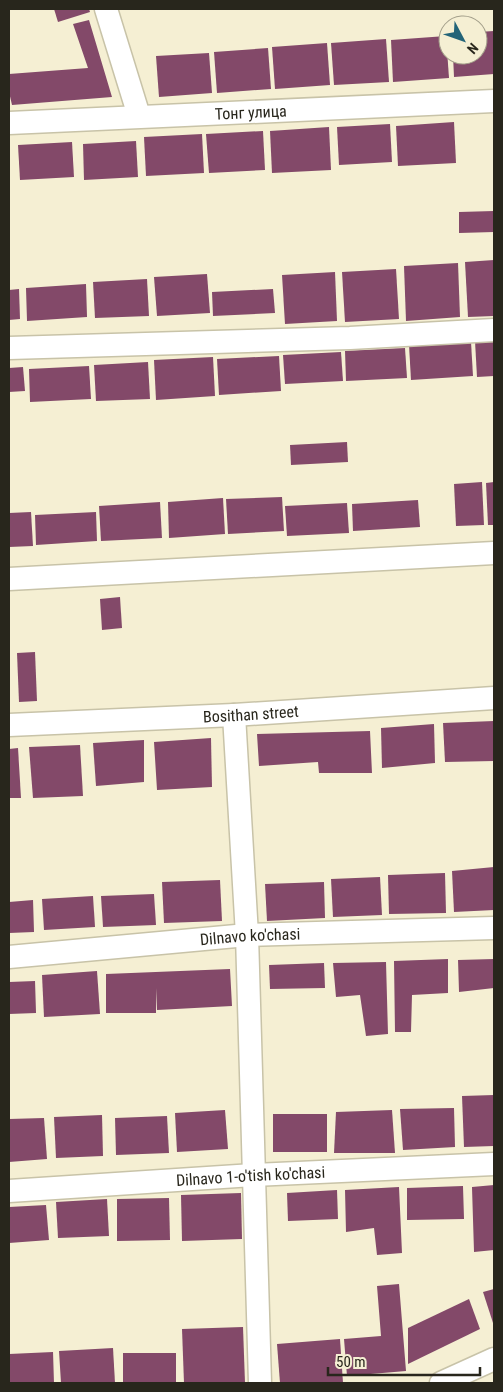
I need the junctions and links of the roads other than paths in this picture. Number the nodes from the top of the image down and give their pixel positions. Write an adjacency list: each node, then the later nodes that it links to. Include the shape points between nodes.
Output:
1 (106, 9): 3 (street)
2 (494, 101): 3 (street, Тонг улица)
3 (139, 116): 4 (street, Тонг улица)
4 (9, 123)
5 (494, 330): 6 (street, via 350,338)
6 (9, 348)
7 (494, 553): 8 (street)
8 (9, 579)
9 (494, 698): 10 (street, Bosithan street)
10 (234, 716): 11 (street, Bosithan street); 13 (street)
11 (9, 725)
12 (494, 928): 13 (street, Dilnavo ko'chasi)
13 (247, 934): 14 (street, Dilnavo ko'chasi); 16 (street)
14 (9, 957)
15 (494, 1164): 16 (street, Dilnavo 1-o'tish ko'chasi)
16 (253, 1175): 17 (street, Dilnavo 1-o'tish ko'chasi); 19 (street)
17 (9, 1191)
18 (494, 1359): 20 (street)
19 (260, 1383)
20 (441, 1383)

